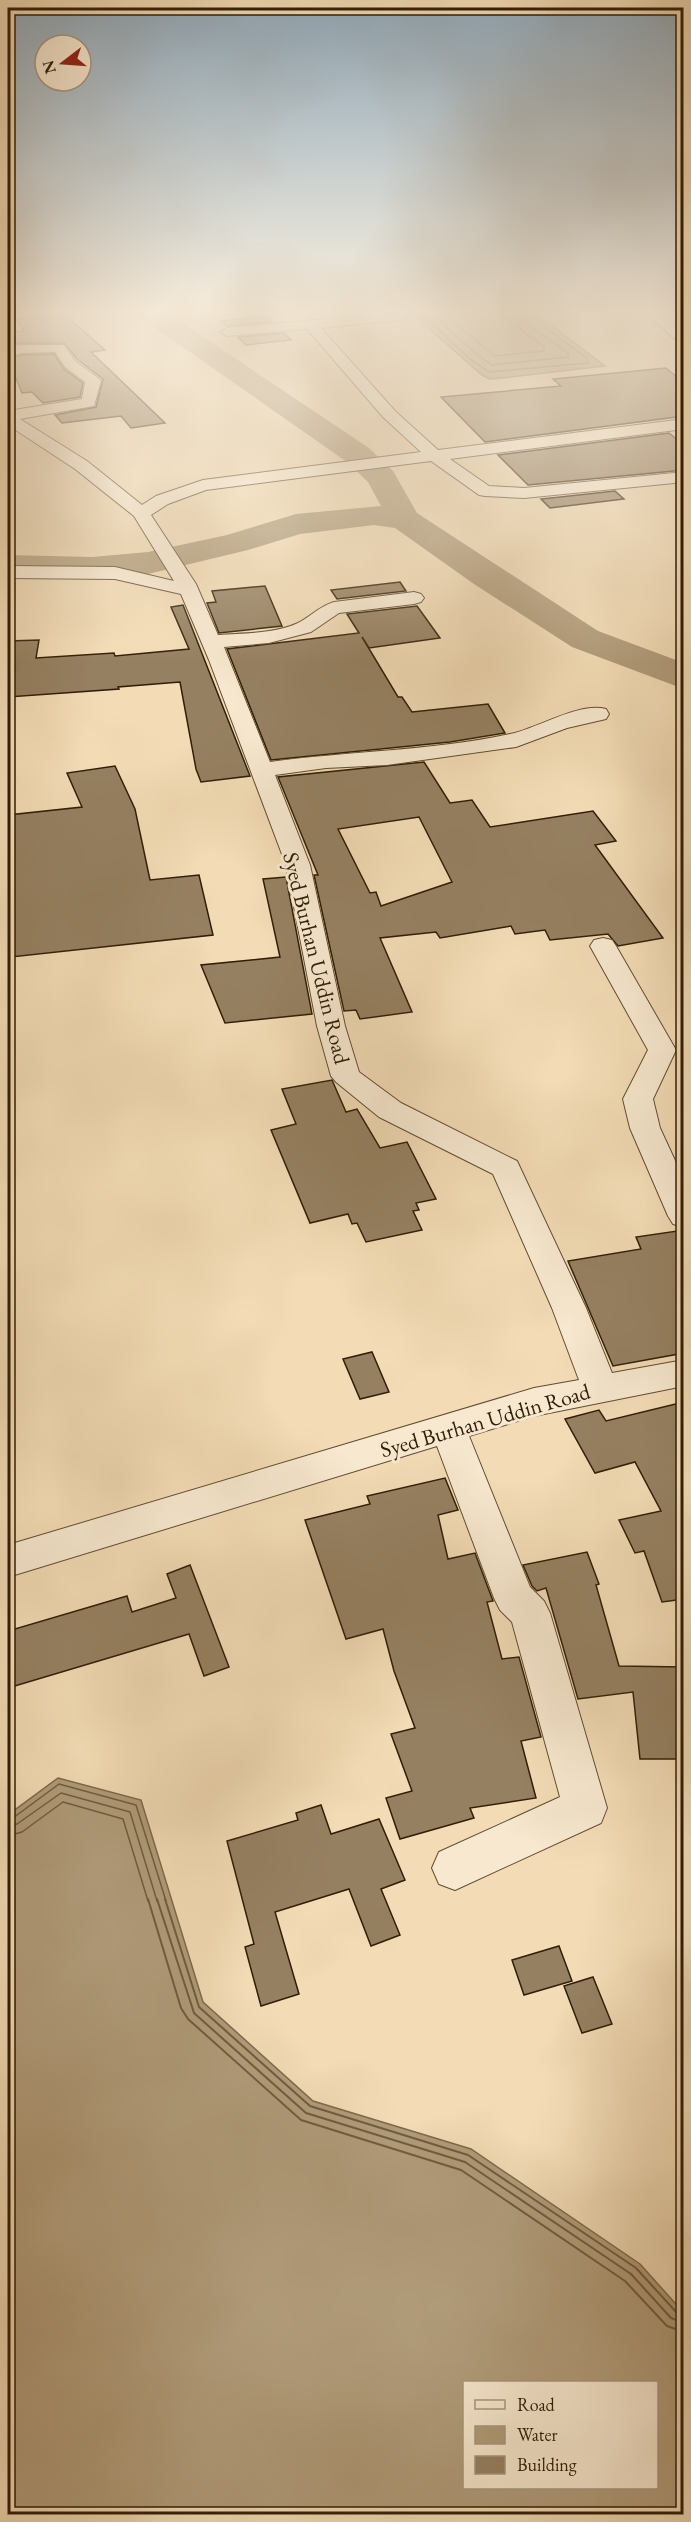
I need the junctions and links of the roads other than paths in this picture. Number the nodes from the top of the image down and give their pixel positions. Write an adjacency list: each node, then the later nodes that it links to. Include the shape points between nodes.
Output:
1 (24, 428): 6 (street, Syed Burhan Uddin Road, via 81,465)
2 (404, 428): 4 (street)
3 (655, 428): 4 (street)
4 (435, 456): 5 (street, via 485,491 524,493); 6 (street, via 204,484 162,500)
5 (684, 477)
6 (141, 513): 8 (street, Syed Burhan Uddin Road)
7 (8, 572): 8 (street, via 115,573)
8 (187, 587): 10 (street, Syed Burhan Uddin Road)
9 (414, 598): 10 (street, via 334,608 304,628 268,637)
10 (211, 642): 12 (street, Syed Burhan Uddin Road)
11 (598, 714): 12 (street, via 516,740)
12 (261, 770): 16 (street, Syed Burhan Uddin Road, via 298,865 331,1026 346,1076 390,1110 506,1168 569,1308)
13 (603, 946): 14 (street, via 662,1050 638,1099 645,1128)
14 (684, 1216)
15 (684, 1373): 16 (street)
16 (600, 1389): 17 (street, Syed Burhan Uddin Road, via 534,1402)
17 (448, 1428): 18 (street, Syed Burhan Uddin Road); 19 (street, via 514,1598 530,1613 585,1808)
18 (8, 1562)
19 (455, 1868)

